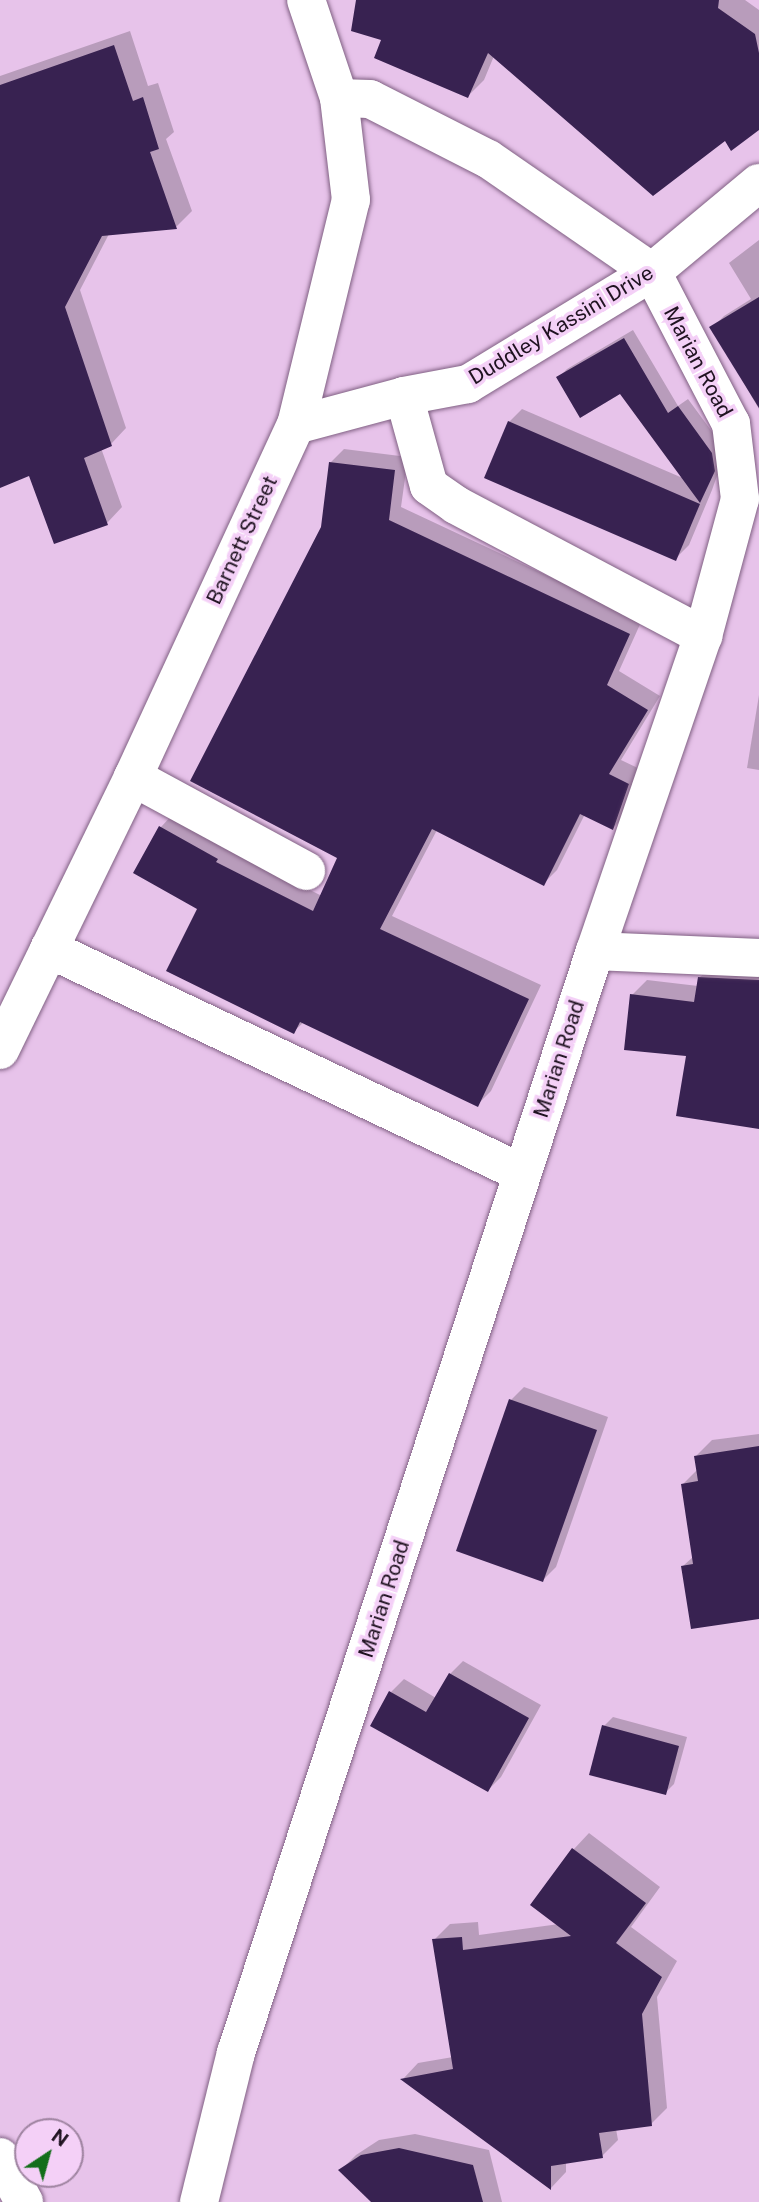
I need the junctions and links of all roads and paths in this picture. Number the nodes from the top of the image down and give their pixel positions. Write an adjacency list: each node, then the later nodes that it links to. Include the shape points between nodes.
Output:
1 (306, 0): 2 (street, Barnett Street)
2 (339, 98): 4 (street, Marian Road, via 370,99 488,159); 6 (street, Barnett Street, via 351,200)
3 (759, 183): 4 (street, Duddley Kassini Drive)
4 (652, 272): 5 (street, Duddley Kassini Drive, via 468,384); 7 (street, Marian Road, via 731,424 740,499)
5 (404, 396): 6 (street, Duddley Kassini Drive); 7 (street, via 429,486 456,505)
6 (296, 425): 8 (street, Barnett Street)
7 (703, 636): 11 (street, Marian Road)
8 (133, 777): 9 (street); 10 (street, Barnett Street)
9 (306, 871)
10 (49, 949): 13 (street, Barnett Street); 14 (street)
11 (595, 951): 12 (street); 14 (street, Marian Road)
12 (759, 958)
13 (0, 1050)
14 (522, 1173): 17 (street, Marian Road, via 236,2053)
15 (0, 2157): 16 (street)
16 (24, 2202)
17 (199, 2202)

